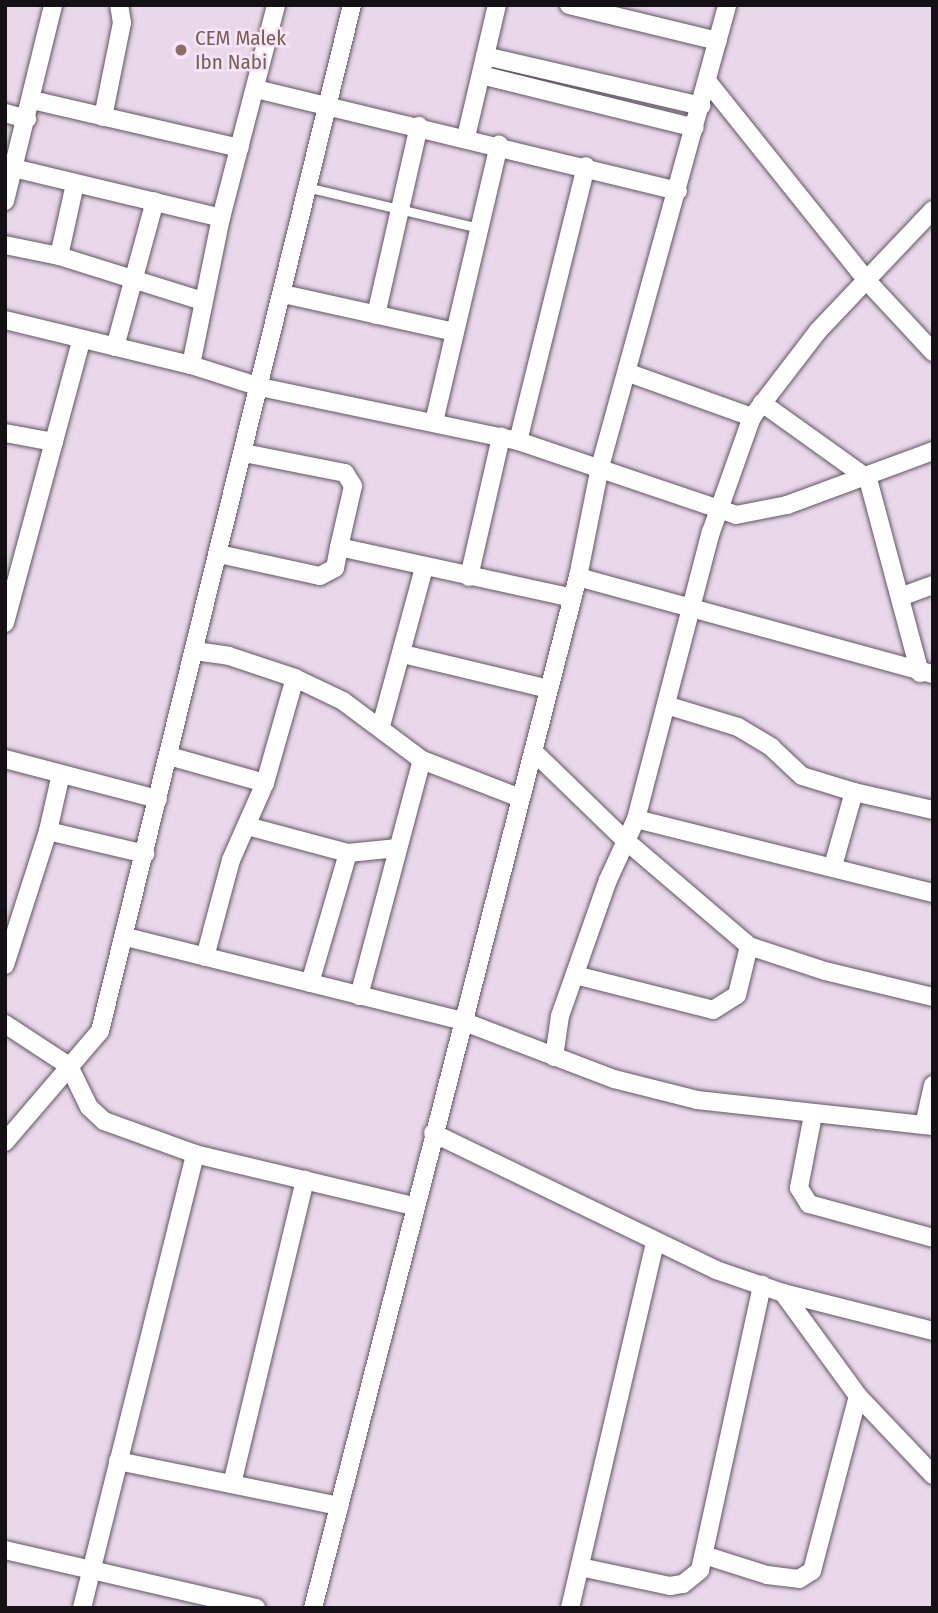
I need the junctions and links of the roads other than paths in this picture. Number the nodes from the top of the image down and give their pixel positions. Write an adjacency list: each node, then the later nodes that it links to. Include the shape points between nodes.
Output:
1 (53, 5): 13 (street)
2 (119, 5): 17 (street, via 122,23)
3 (276, 5): 12 (street)
4 (352, 5): 14 (street)
5 (497, 5): 9 (street)
6 (569, 5): 8 (street)
7 (727, 5): 8 (street)
8 (718, 41): 11 (street)
9 (485, 56): 10 (street); 15 (street)
10 (481, 75): 20 (street); 21 (street)
11 (707, 81): 15 (street); 38 (street)
12 (256, 89): 14 (street); 23 (street)
13 (32, 100): 17 (street); 18 (street)
14 (330, 105): 19 (street); 27 (street)
15 (701, 106): 20 (street)
16 (5, 113): 18 (street)
17 (103, 117): 23 (street)
18 (27, 119): 25 (street)
19 (419, 126): 21 (street); 31 (street)
20 (695, 128): 28 (street)
21 (466, 137): 22 (street)
22 (499, 145): 24 (street); 34 (street)
23 (240, 148): 33 (street)
24 (586, 166): 28 (street); 53 (street)
25 (9, 167): 26 (street); 29 (street)
26 (75, 184): 30 (street); 36 (street)
27 (310, 188): 31 (lane); 39 (street)
28 (678, 191): 48 (street)
29 (5, 201)
30 (155, 201): 33 (street); 37 (street)
31 (400, 209): 34 (lane); 41 (street)
32 (933, 210): 38 (street)
33 (221, 218): 40 (street)
34 (479, 228): 43 (street)
35 (5, 246): 36 (street)
36 (59, 256): 37 (street)
37 (134, 277): 40 (street); 45 (street)
38 (868, 282): 46 (street); 50 (street, via 818,331)
39 (283, 294): 41 (street); 49 (street)
40 (203, 301): 47 (street)
41 (376, 315): 43 (street)
42 (5, 320): 44 (street)
43 (454, 332): 51 (street)
44 (81, 341): 45 (street); 54 (street)
45 (115, 346): 47 (street)
46 (933, 352)
47 (191, 365): 49 (street)
48 (629, 373): 50 (street); 57 (street)
49 (260, 387): 51 (street); 56 (street)
50 (757, 410): 58 (street); 59 (street)
51 (434, 422): 53 (street)
52 (5, 433): 54 (street)
53 (510, 439): 57 (street); 63 (street)
54 (54, 442): 65 (street)
55 (933, 451): 58 (street)
56 (244, 453): 60 (street, via 345,473 353,486); 61 (street)
57 (600, 467): 59 (street); 64 (street)
58 (868, 478): 59 (street, via 759,512 736,515); 67 (street)
59 (717, 511): 69 (street)
60 (340, 547): 61 (street, via 335,568 320,576); 62 (street)
61 (219, 554): 71 (street)
62 (424, 568): 63 (street); 72 (street)
63 (469, 577): 68 (street)
64 (578, 577): 68 (street); 69 (street)
65 (11, 583): 70 (street)
66 (933, 585): 67 (street)
67 (900, 597): 73 (street)
68 (573, 598): 75 (street)
69 (692, 610): 73 (street); 76 (street)
70 (5, 623)
71 (195, 651): 74 (street, via 229,656); 79 (street)
72 (402, 654): 75 (street); 77 (street)
73 (926, 673)
74 (295, 678): 77 (street); 83 (street)
75 (549, 689): 78 (street)
76 (666, 705): 84 (street, via 738,727 771,747 802,776); 88 (street)
77 (381, 726): 81 (street)
78 (533, 751): 85 (street); 91 (street)
79 (169, 756): 83 (street); 86 (street)
80 (5, 759): 82 (street)
81 (422, 760): 85 (street); 92 (street)
82 (61, 774): 86 (street); 90 (street)
83 (265, 783): 89 (street)
84 (854, 792): 87 (street); 95 (street)
85 (520, 798): 105 (street)
86 (158, 799): 94 (street)
87 (933, 810)
88 (636, 819): 91 (street); 95 (street)
89 (247, 826): 93 (street); 99 (street, via 231,860)
90 (48, 831): 94 (street); 100 (street)
91 (625, 840): 98 (street); 101 (street)
92 (398, 848): 93 (street); 103 (street)
93 (348, 853): 102 (street)
94 (145, 854): 97 (street)
95 (833, 866): 96 (street)
96 (933, 892)
97 (126, 937): 99 (street); 108 (street, via 100,1031)
98 (749, 946): 101 (street, via 737,995 713,1010); 104 (street, via 825,971)
99 (205, 957): 102 (street)
100 (5, 965)
101 (575, 975): 107 (street, via 560,1016)
102 (310, 983): 103 (street)
103 (359, 996): 105 (street)
104 (933, 997)
105 (462, 1021): 107 (street); 112 (street)
106 (5, 1024): 108 (street)
107 (554, 1057): 110 (street, via 698,1100)
108 (69, 1066): 113 (street); 114 (street, via 89,1107 104,1121)
109 (933, 1084): 111 (street)
110 (813, 1115): 111 (street); 117 (street, via 799,1188 809,1204)
111 (928, 1125)
112 (433, 1133): 116 (street); 118 (street)
113 (5, 1142)
114 (195, 1154): 115 (street); 123 (street)
115 (305, 1180): 116 (street); 125 (street)
116 (414, 1206): 126 (street)
117 (933, 1238)
118 (655, 1242): 119 (street); 129 (street)
119 (762, 1286): 120 (street); 128 (street)
120 (783, 1293): 121 (street); 122 (street)
121 (933, 1331)
122 (858, 1396): 124 (street); 128 (street, via 812,1571 799,1578 767,1575)
123 (118, 1461): 125 (street); 130 (street)
124 (933, 1475)
125 (232, 1485): 126 (street)
126 (339, 1506): 133 (street)
127 (5, 1550): 130 (street)
128 (704, 1555): 129 (street, via 693,1578 670,1586)
129 (580, 1567): 134 (street)
130 (91, 1570): 131 (street); 132 (street)
131 (82, 1608)
132 (256, 1608)
133 (313, 1608)
134 (570, 1608)

